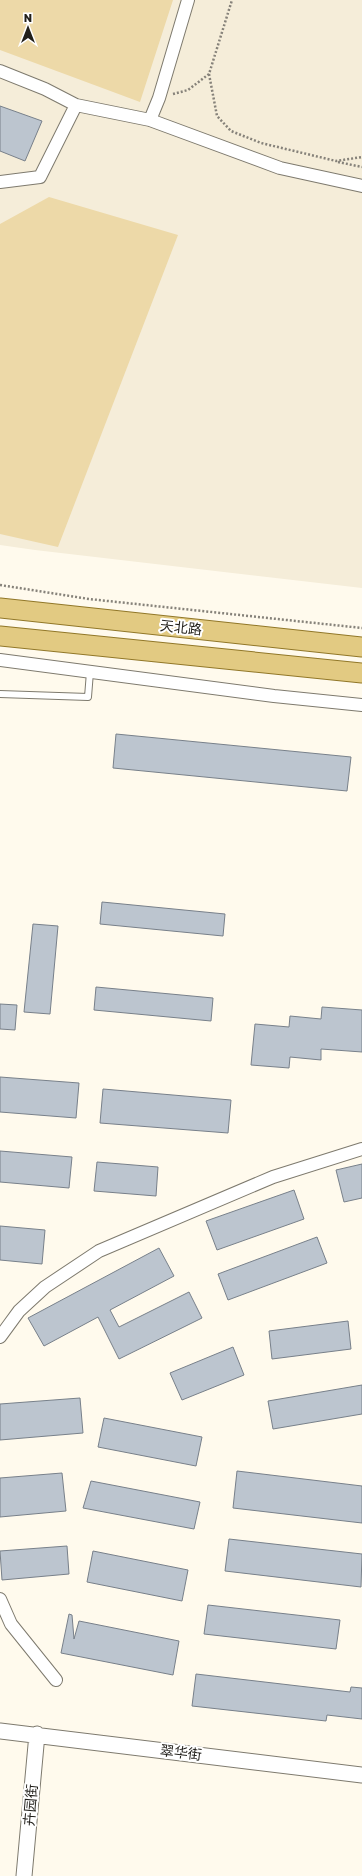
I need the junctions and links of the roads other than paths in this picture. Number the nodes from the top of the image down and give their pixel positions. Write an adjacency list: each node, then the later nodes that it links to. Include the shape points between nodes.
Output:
1 (188, 0): 4 (street)
2 (0, 71): 3 (street)
3 (76, 105): 4 (street); 5 (street, via 40,177)
4 (150, 120): 6 (street, via 280,168)
5 (0, 182)
6 (362, 186)
7 (0, 608): 9 (main road, 天北路)
8 (0, 636): 12 (main road, 天北路)
9 (362, 646)
10 (0, 660): 11 (street)
11 (90, 672): 13 (lane, via 88,697); 14 (street)
12 (362, 673)
13 (0, 694)
14 (362, 705)
15 (362, 1149): 16 (street, via 273,1177 99,1251 45,1287 19,1311)
16 (0, 1337)
17 (0, 1599): 18 (street, via 11,1624)
18 (56, 1680)
19 (0, 1731): 20 (street, 翠华街)
20 (37, 1734): 21 (street, 翠华街); 22 (street, 卉园街)
21 (362, 1775)
22 (24, 1876)

